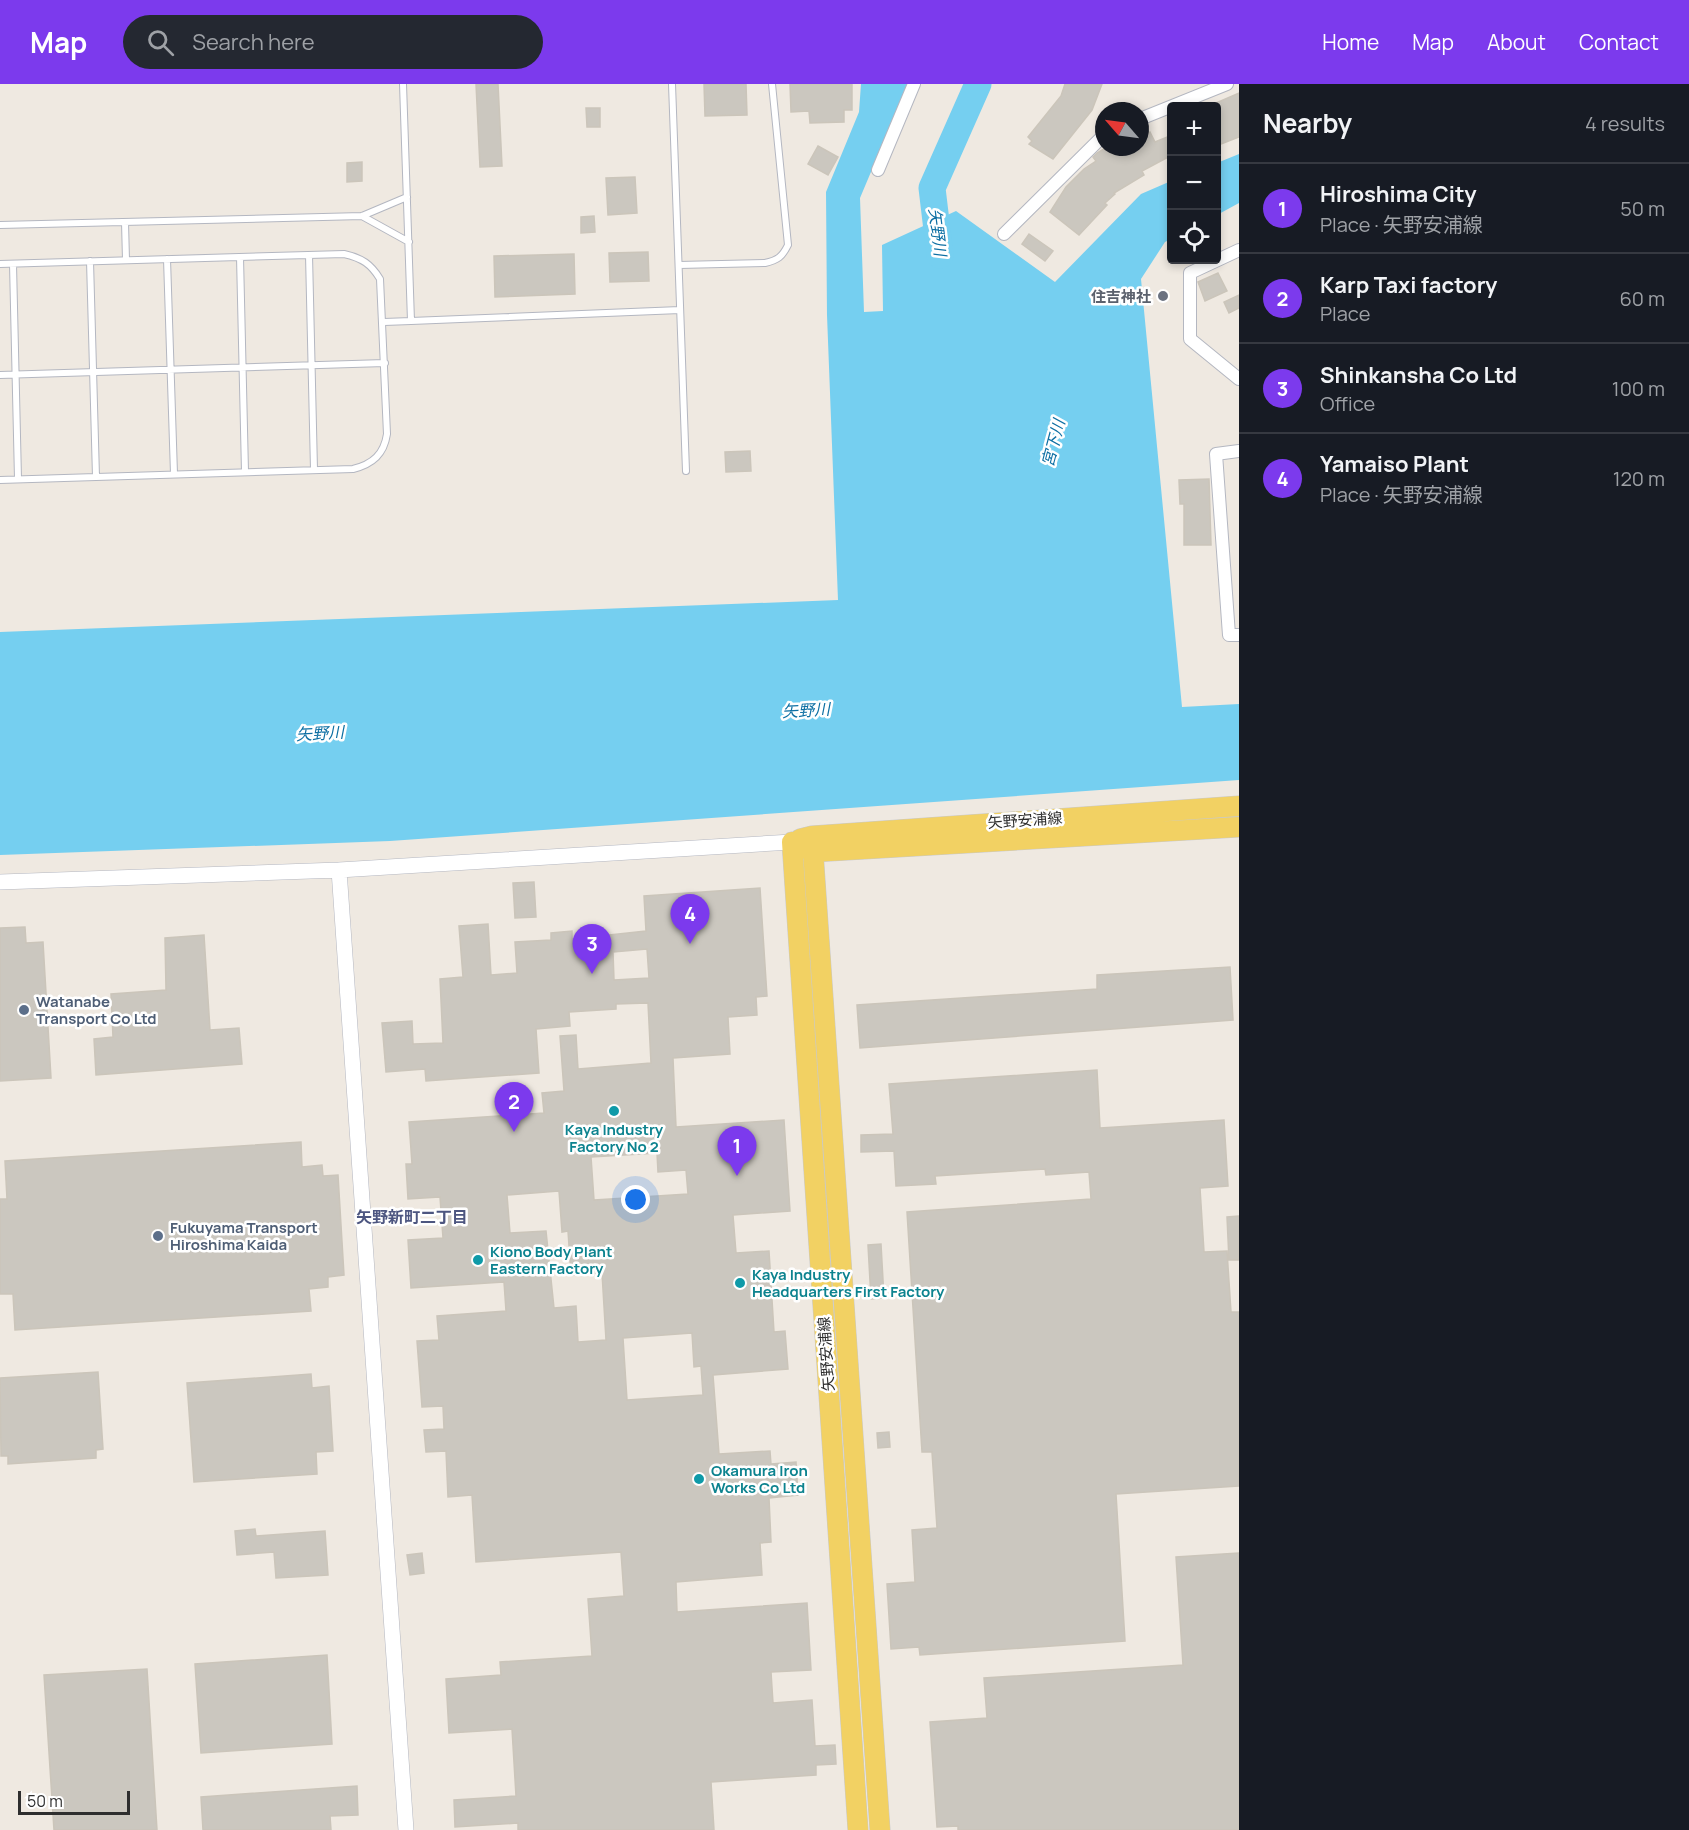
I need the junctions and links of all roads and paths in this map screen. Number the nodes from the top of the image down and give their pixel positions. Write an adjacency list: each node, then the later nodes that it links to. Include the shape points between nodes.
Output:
1 (403, 84): 9 (lane)
2 (672, 84): 23 (lane)
3 (772, 84): 23 (lane, via 788,245 783,255 765,263)
4 (914, 84): 8 (street)
5 (1227, 84): 6 (street)
6 (1149, 115)
7 (1095, 144): 13 (street)
8 (878, 170)
9 (407, 197): 10 (lane); 14 (lane)
10 (362, 216): 11 (lane); 14 (lane)
11 (125, 222): 12 (lane); 19 (lane)
12 (0, 225)
13 (1004, 234)
14 (409, 242): 25 (lane)
15 (1239, 250): 34 (street, via 1190,273 1190,339)
16 (309, 255): 17 (lane); 26 (lane, via 344,254 371,265 380,279); 28 (lane)
17 (240, 257): 18 (lane); 29 (lane)
18 (167, 259): 19 (lane); 30 (lane)
19 (126, 260): 20 (lane)
20 (90, 261): 22 (lane); 31 (lane)
21 (0, 264): 22 (lane)
22 (13, 264): 33 (lane)
23 (679, 266): 24 (lane)
24 (680, 310): 25 (lane); 37 (lane)
25 (411, 321): 26 (lane)
26 (384, 322): 27 (lane)
27 (385, 363): 28 (lane); 36 (lane, via 385,446 366,465)
28 (312, 365): 29 (lane); 36 (lane)
29 (243, 367): 30 (lane); 38 (lane)
30 (171, 370): 31 (lane); 39 (lane)
31 (93, 372): 33 (lane); 40 (lane)
32 (0, 375): 33 (lane)
33 (15, 375): 41 (lane)
34 (1239, 379)
35 (1239, 451): 43 (street, via 1216,454 1230,635)
36 (314, 470): 38 (lane)
37 (686, 471)
38 (245, 472): 39 (lane)
39 (174, 474): 40 (lane)
40 (96, 477): 41 (lane)
41 (18, 479): 42 (lane)
42 (0, 480)
43 (1239, 634)
44 (1239, 806): 47 (main road, 矢野安浦線)
45 (1239, 827): 47 (main road, 矢野安浦線)
46 (792, 842): 47 (main road, 矢野安浦線); 48 (street); 51 (main road, 矢野安浦線)
47 (812, 844): 52 (main road, 矢野安浦線)
48 (339, 870): 49 (street); 50 (street)
49 (0, 882)
50 (406, 1830)
51 (858, 1830)
52 (880, 1830)

